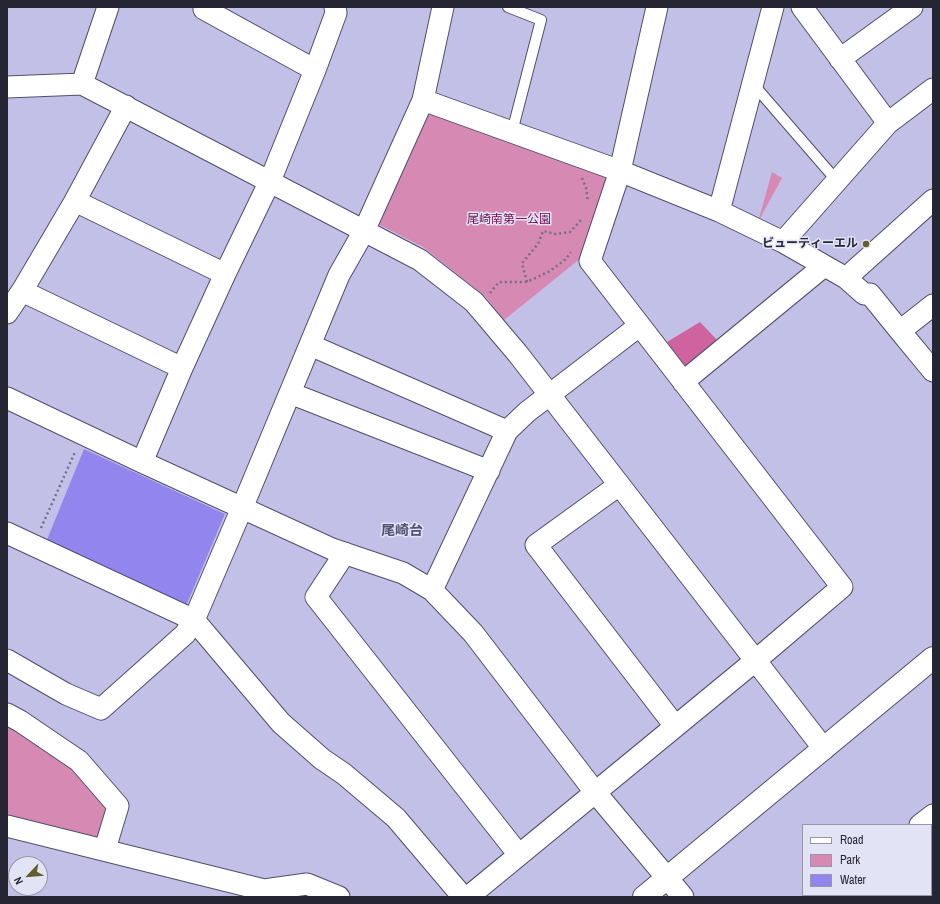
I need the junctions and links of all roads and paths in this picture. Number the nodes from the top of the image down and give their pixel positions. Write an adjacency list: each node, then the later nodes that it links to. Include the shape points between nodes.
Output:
1 (108, 7): 12 (street)
2 (204, 7): 11 (street)
3 (335, 7): 11 (street, via 336,13)
4 (443, 7): 16 (street)
5 (508, 7): 19 (lane, via 541,20)
6 (657, 7): 20 (street)
7 (773, 7): 13 (street)
8 (802, 7): 10 (street)
9 (912, 7): 10 (street)
10 (840, 59): 18 (street)
11 (315, 70): 21 (street)
12 (82, 84): 14 (street); 17 (street)
13 (753, 84): 22 (lane); 25 (street)
14 (7, 87)
15 (933, 89): 18 (street)
16 (423, 100): 19 (street); 27 (street)
17 (126, 106): 21 (street); 24 (street)
18 (888, 123): 22 (street)
19 (512, 132): 20 (street)
20 (620, 171): 25 (street); 38 (street, via 590,261)
21 (270, 181): 27 (street); 31 (street)
22 (837, 181): 28 (street)
23 (933, 200): 32 (street)
24 (75, 201): 31 (street); 34 (street)
25 (719, 211): 28 (street)
26 (586, 215): 33 (path, via 570,232 556,234 543,231 538,244 522,263)
27 (364, 231): 36 (street, via 420,260); 40 (street, via 339,275)
28 (783, 242): 30 (street)
29 (574, 248): 33 (path, via 566,259 550,271)
30 (824, 266): 32 (street); 43 (street)
31 (225, 274): 41 (street)
32 (846, 278): 39 (street, via 864,294 870,294)
33 (527, 282): 36 (path, via 499,282)
34 (22, 291): 37 (street); 41 (street)
35 (933, 306): 39 (street)
36 (478, 307): 45 (street)
37 (7, 313)
38 (639, 326): 43 (street); 45 (street)
39 (900, 331): 42 (street)
40 (310, 345): 44 (street); 47 (street)
41 (182, 368): 49 (street)
42 (933, 371)
43 (683, 382): 60 (street, via 842,587)
44 (290, 393): 50 (street); 52 (street)
45 (549, 395): 47 (street); 51 (street)
46 (7, 398): 48 (street)
47 (507, 432): 50 (street)
48 (83, 434): 49 (street); 54 (path)
49 (142, 462): 52 (street)
50 (489, 471): 56 (street)
51 (619, 485): 60 (street); 62 (street, via 536,545)
52 (242, 508): 55 (street); 57 (street)
53 (7, 533): 54 (street)
54 (33, 544): 57 (street)
55 (345, 553): 56 (street, via 403,574); 69 (street, via 316,597)
56 (432, 590): 64 (street, via 473,633)
57 (194, 620): 59 (street, via 185,634 101,709 66,694); 73 (street, via 280,723 396,818)
58 (933, 658): 63 (street)
59 (7, 660)
60 (755, 661): 62 (street); 63 (street)
61 (7, 714): 68 (street, via 79,761 118,806)
62 (675, 726): 64 (street)
63 (824, 749): 70 (street)
64 (595, 792): 69 (street); 70 (street)
65 (933, 814): 66 (street)
66 (921, 824)
67 (7, 826): 68 (street)
68 (105, 849): 71 (street)
69 (519, 855): 74 (street)
70 (667, 878): 75 (street); 76 (street)
71 (264, 893): 72 (street, via 307,884)
72 (339, 897)
73 (462, 897)
74 (468, 897)
75 (644, 897)
76 (683, 897)

